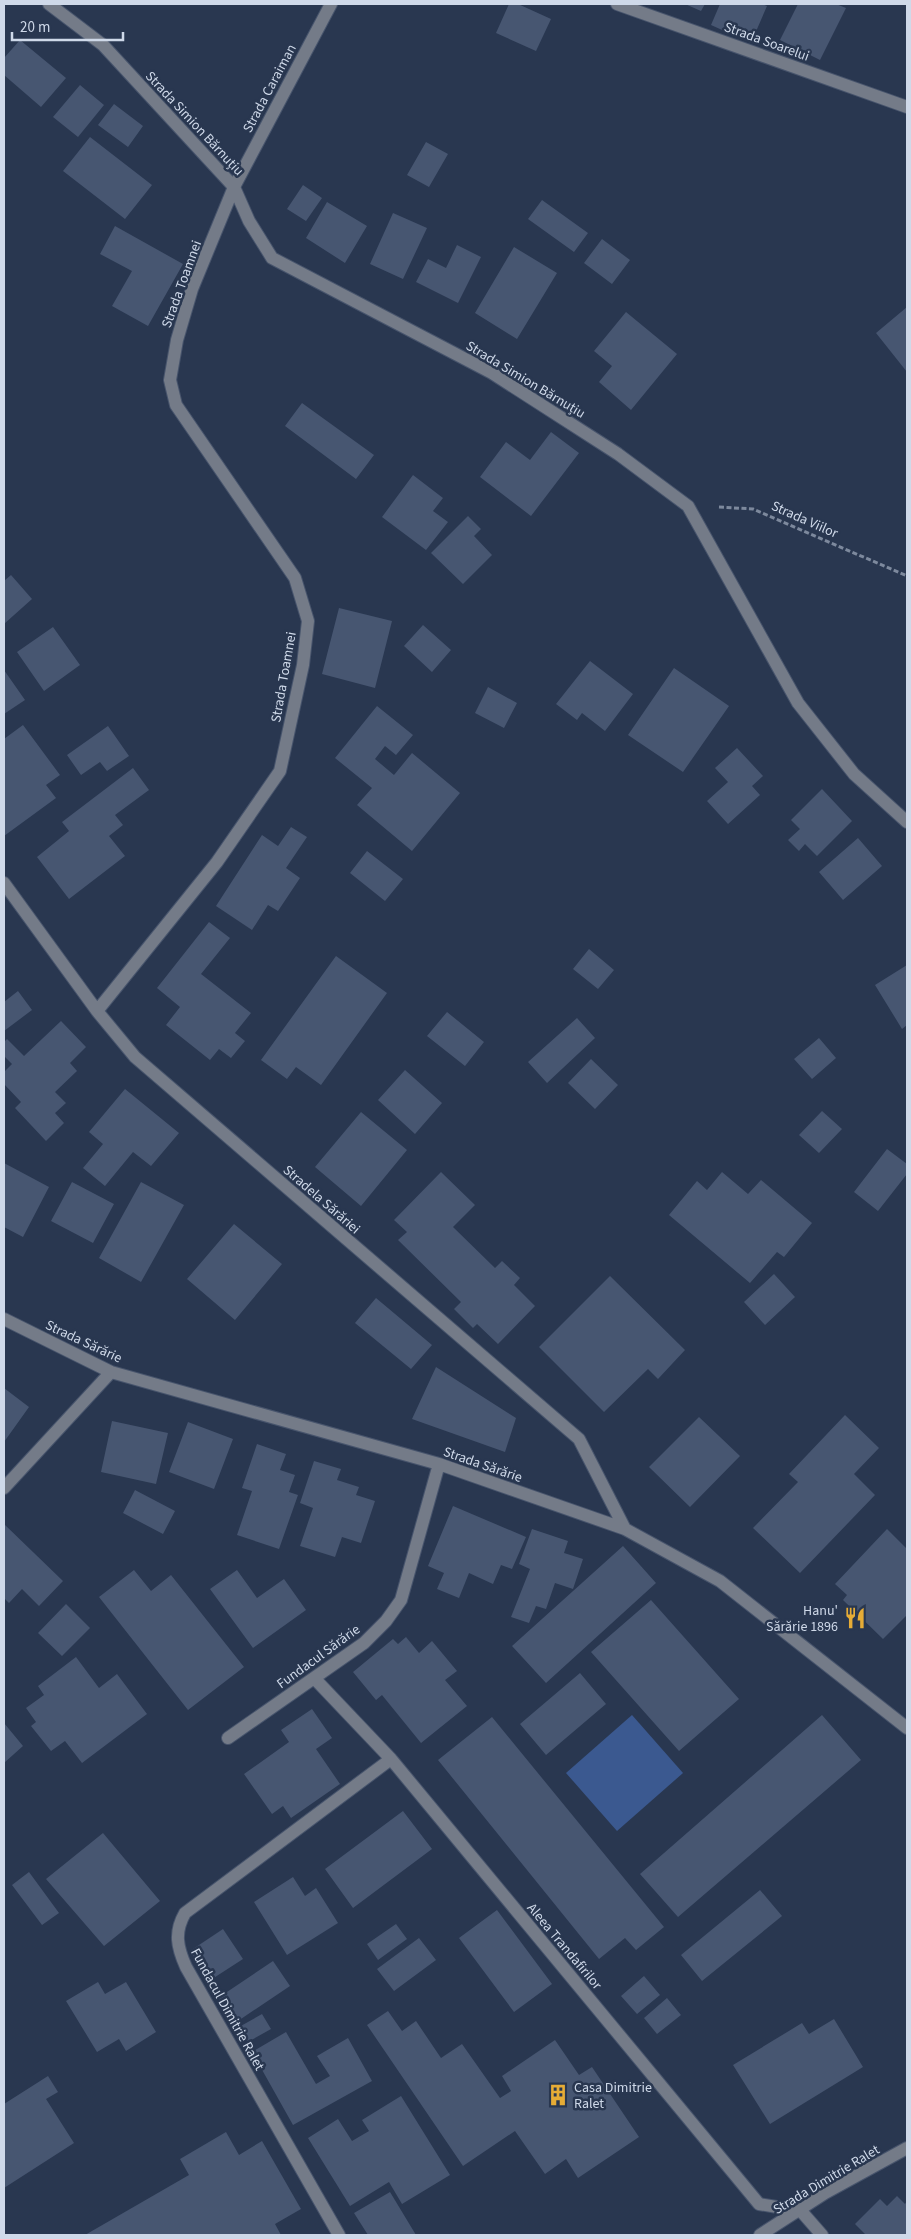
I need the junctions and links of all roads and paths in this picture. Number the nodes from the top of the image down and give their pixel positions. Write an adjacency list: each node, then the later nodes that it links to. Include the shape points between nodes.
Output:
1 (49, 4): 5 (street, Strada Simion Bărnuțiu, via 103,45)
2 (331, 4): 5 (street, Strada Caraiman)
3 (617, 4): 4 (street, Strada Soarelui)
4 (907, 107)
5 (234, 187): 6 (street, Strada Simion Bărnuțiu, via 249,221 272,258 492,373 618,454); 10 (street, Strada Toamnei, via 192,289 176,340 170,380 176,405 295,578 308,621 303,665 280,772 216,862)
6 (688, 506): 7 (path, Strada Viilor, via 753,509); 8 (street, Strada Simion Bărnuțiu, via 798,704 854,774)
7 (907, 576)
8 (907, 822)
9 (4, 883): 10 (street, Stradela Sărăriei)
10 (98, 1011): 15 (street, Stradela Sărăriei, via 134,1057 579,1439)
11 (4, 1319): 12 (street, Strada Sărărie)
12 (111, 1372): 13 (street, Strada Sărărie); 14 (street)
13 (439, 1464): 15 (street, Strada Sărărie); 16 (street, Fundacul Sărărie, via 401,1600 364,1643)
14 (4, 1488)
15 (625, 1529): 17 (street, Strada Sărărie, via 720,1581)
16 (315, 1679): 18 (street, Fundacul Sărărie); 19 (street, Aleea Trandafirilor)
17 (907, 1728)
18 (228, 1738)
19 (391, 1759): 21 (street, Aleea Trandafirilor, via 759,2204); 22 (street, Fundacul Dimitrie Ralet, via 184,1913 178,1924 177,1939 186,1967)
20 (907, 2148): 21 (street, Strada Dimitrie Ralet, via 825,2193)
21 (801, 2210): 23 (street, Strada Dimitrie Ralet); 24 (street)
22 (339, 2235)
23 (760, 2235)
24 (822, 2235)

